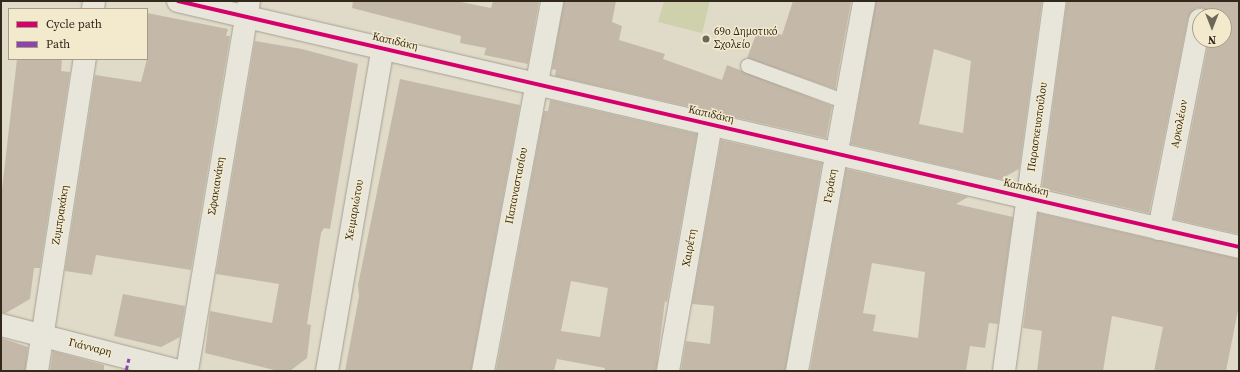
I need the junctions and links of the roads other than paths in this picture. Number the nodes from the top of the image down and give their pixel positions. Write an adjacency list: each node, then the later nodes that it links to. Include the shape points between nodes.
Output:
1 (178, 1): 5 (street, Καπιδάκη)
2 (552, 1): 10 (street, Παπαναστασίου)
3 (864, 1): 11 (street, Γεράκη)
4 (1055, 1): 14 (street, Παρασκευοπούλου)
5 (247, 9): 6 (street, Καπιδάκη); 22 (street, Σφακιανάκη)
6 (383, 48): 10 (street, Καπιδάκη); 23 (street, Χειμαριώτου)
7 (1195, 48): 15 (street, Αρκολέων)
8 (85, 60): 18 (street, Ζυμπρακάκη)
9 (748, 66): 11 (lane)
10 (536, 84): 12 (street, Καπιδάκη); 24 (street, Παπαναστασίου)
11 (846, 102): 13 (street, Γεράκη)
12 (712, 125): 13 (street, Καπιδάκη); 25 (street, Χαιρέτη)
13 (837, 154): 14 (street, Καπιδάκη); 26 (street, Γεράκη)
14 (1028, 198): 15 (street, Καπιδάκη); 27 (street, Παρασκευοπούλου)
15 (1159, 229): 16 (street, Καπιδάκη)
16 (1239, 247)
17 (1, 325): 18 (street, Γιάνναρη)
18 (42, 336): 19 (street, Γιάνναρη); 20 (street, Ζυμπρακάκη)
19 (127, 364): 21 (street, Γιάνναρη)
20 (37, 371)
21 (179, 371)
22 (187, 371)
23 (327, 371)
24 (483, 371)
25 (668, 371)
26 (797, 371)
27 (1004, 371)

